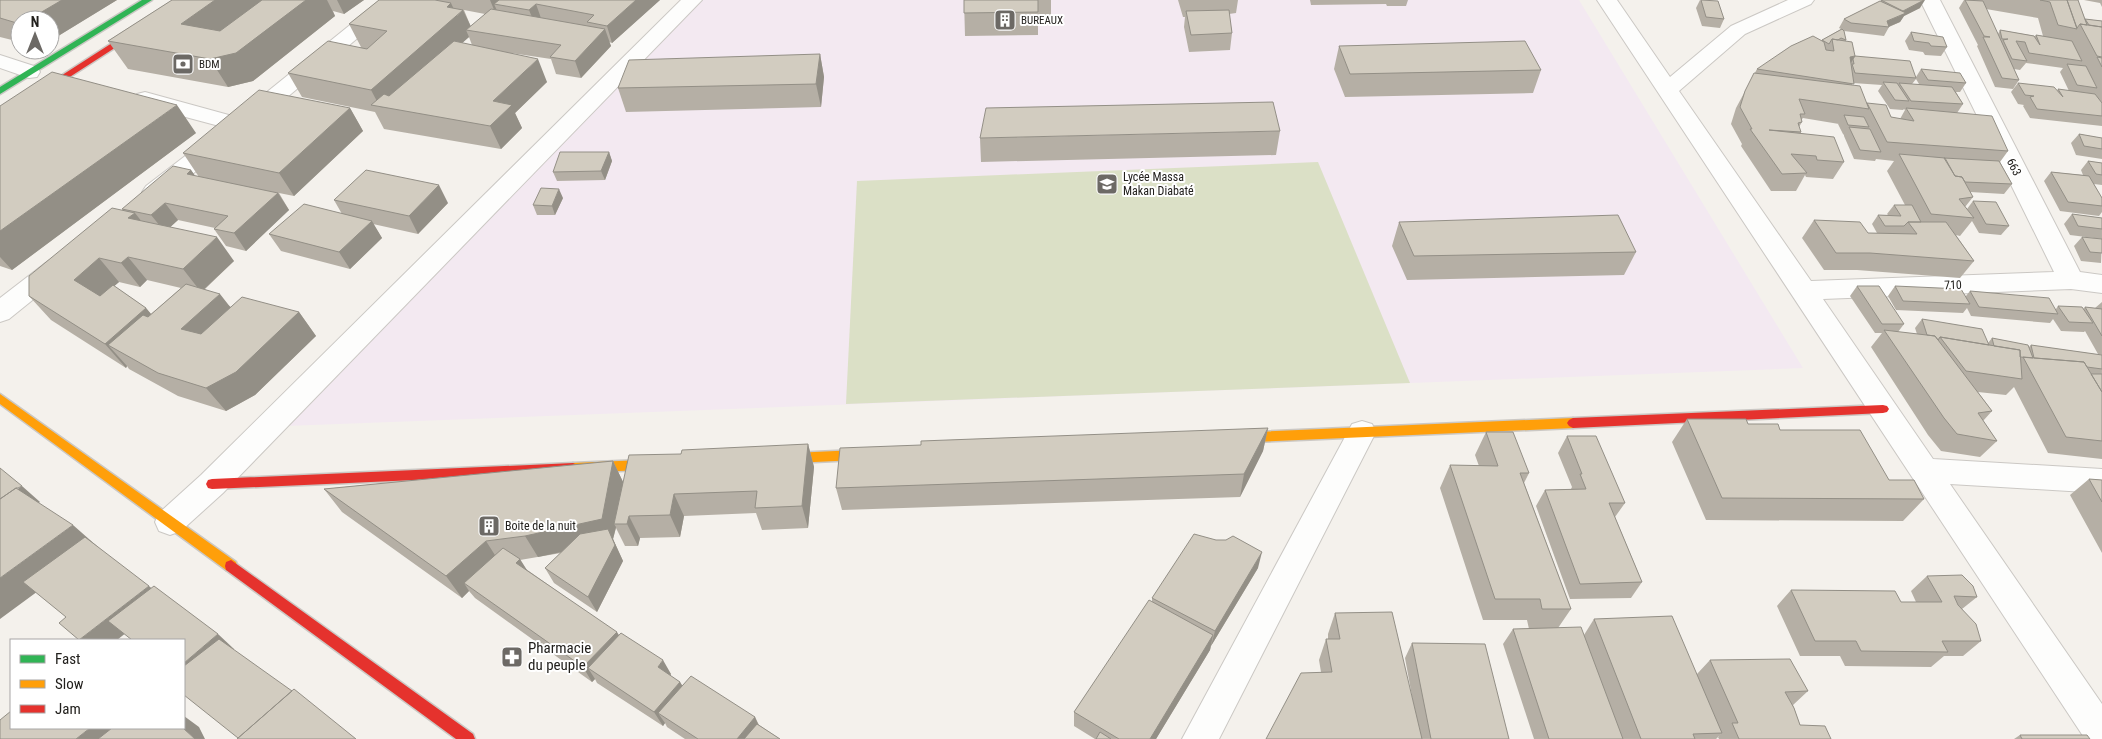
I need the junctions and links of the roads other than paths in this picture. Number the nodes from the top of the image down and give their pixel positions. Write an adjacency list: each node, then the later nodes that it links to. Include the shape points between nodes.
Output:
1 (148, 0): 11 (street)
2 (185, 0): 12 (street)
3 (393, 0): 18 (street)
4 (692, 0): 34 (street)
5 (1607, 0): 14 (street)
6 (1804, 0): 9 (street)
7 (1930, 0): 21 (street, 663)
8 (1747, 7): 9 (street)
9 (1738, 30): 14 (street)
10 (0, 61): 11 (street)
11 (30, 72): 15 (street)
12 (57, 80): 13 (street); 17 (street)
13 (94, 86)
14 (1667, 90): 23 (street)
15 (0, 91)
16 (122, 93): 18 (street)
17 (0, 118)
18 (240, 125): 19 (street)
19 (139, 204)
20 (77, 252): 24 (street)
21 (2071, 280): 22 (street, 710); 23 (street, 710)
22 (2102, 284)
23 (1803, 291): 26 (street)
24 (0, 312)
25 (0, 398): 35 (street)
26 (1883, 409): 27 (street); 32 (street)
27 (1362, 432): 28 (street); 38 (street)
28 (1223, 439)
29 (886, 454): 30 (street)
30 (757, 460)
31 (678, 463): 34 (street)
32 (1924, 470): 33 (street); 36 (street)
33 (2102, 481)
34 (212, 484): 35 (street)
35 (170, 522): 37 (street)
36 (2102, 734)
37 (468, 739)
38 (1200, 739)

